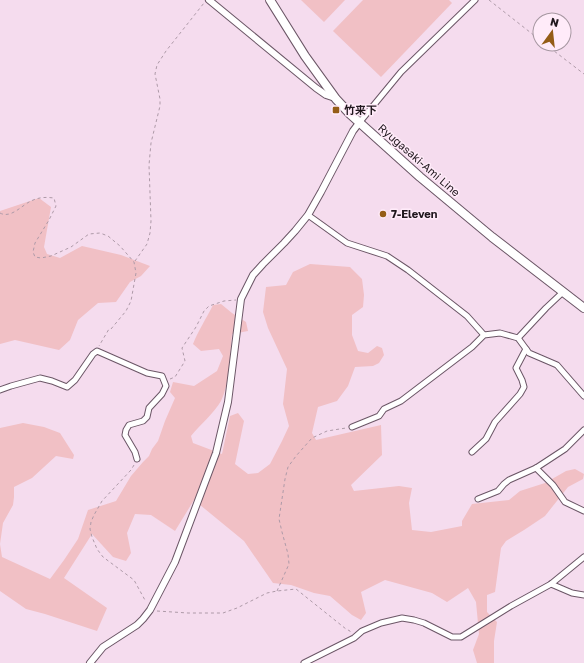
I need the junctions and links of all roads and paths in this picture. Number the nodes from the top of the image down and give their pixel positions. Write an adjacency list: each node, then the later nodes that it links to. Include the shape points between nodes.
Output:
1 (208, 0): 8 (street, via 316,88); 12 (path, via 166,51 155,74 160,106 151,143 149,165 150,233 148,244)
2 (270, 0): 8 (main road, Ryugasaki-Ami Line)
3 (474, 0): 9 (street, via 401,72)
4 (489, 0): 5 (path)
5 (532, 34)
6 (555, 52): 7 (path)
7 (584, 74)
8 (336, 99): 9 (main road, Ryugasaki-Ami Line)
9 (359, 123): 11 (street); 13 (main road, Ryugasaki-Ami Line, via 492,237)
10 (0, 213): 12 (path, via 10,214 34,200 54,198 56,206 35,243 35,257 51,256 71,247 89,234 100,233 120,246)
11 (308, 215): 14 (street, via 253,275); 16 (street, via 347,243 387,256 408,270 467,316)
12 (134, 262): 19 (path, via 136,273 131,302 109,329)
13 (563, 292): 15 (main road, Ryugasaki-Ami Line); 17 (street)
14 (241, 299): 20 (path, via 224,301 209,306 204,311 182,348 185,361 175,377); 34 (street, via 228,402 216,453 175,562)
15 (584, 308)
16 (484, 335): 17 (street, via 500,333); 23 (street, via 401,401 384,409 379,416)
17 (518, 338): 18 (street)
18 (526, 349): 22 (street, via 529,353 557,365); 25 (street, via 516,368 524,387 486,439)
19 (97, 351): 20 (street, via 147,373 162,376); 21 (street, via 67,387 40,378)
20 (164, 382): 26 (street, via 166,386 149,408 147,417 143,421 129,425 126,430 125,435)
21 (0, 390)
22 (584, 396)
23 (352, 427): 32 (path, via 328,431 312,438 288,467 279,519 289,564)
24 (584, 430): 27 (street, via 565,449)
25 (472, 452)
26 (137, 459): 34 (path, via 131,470 102,501 90,529 97,549 103,557 134,580)
27 (536, 468): 28 (street, via 509,480 498,491); 29 (street, via 565,502)
28 (478, 499)
29 (584, 511)
30 (584, 557): 31 (street)
31 (551, 584): 33 (street); 35 (street, via 461,636 452,637 424,623 402,618 381,622)
32 (277, 591): 34 (path, via 224,613); 35 (path, via 296,589 350,632)
33 (584, 595)
34 (150, 610): 36 (street, via 137,625 103,647)
35 (354, 638): 37 (street)
36 (90, 663)
37 (304, 663)

